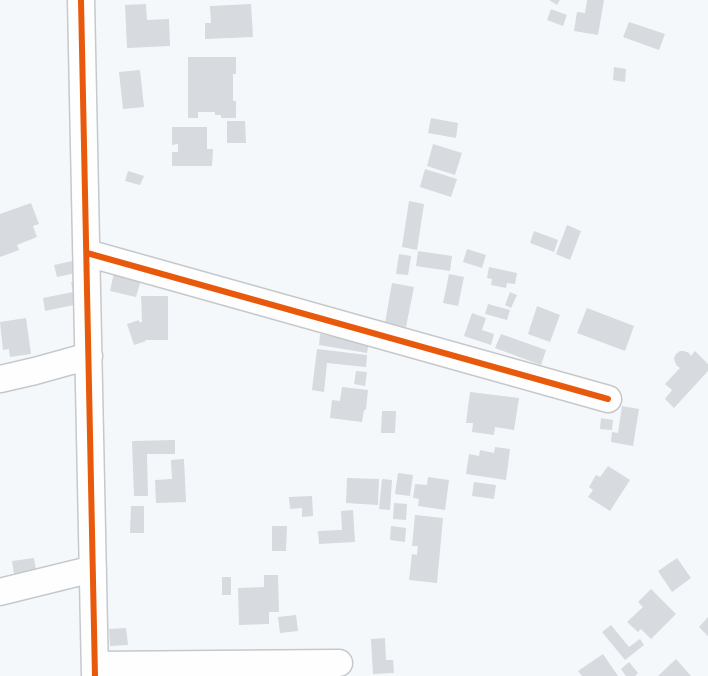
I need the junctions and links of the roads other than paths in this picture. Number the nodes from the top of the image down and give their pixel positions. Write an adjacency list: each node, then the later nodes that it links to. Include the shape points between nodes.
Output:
1 (81, 0): 2 (street)
2 (87, 253): 3 (street); 5 (street)
3 (89, 356): 4 (street); 6 (street)
4 (0, 379)
5 (608, 399)
6 (93, 569): 7 (street); 9 (street)
7 (0, 592)
8 (339, 663): 9 (street)
9 (95, 671)

